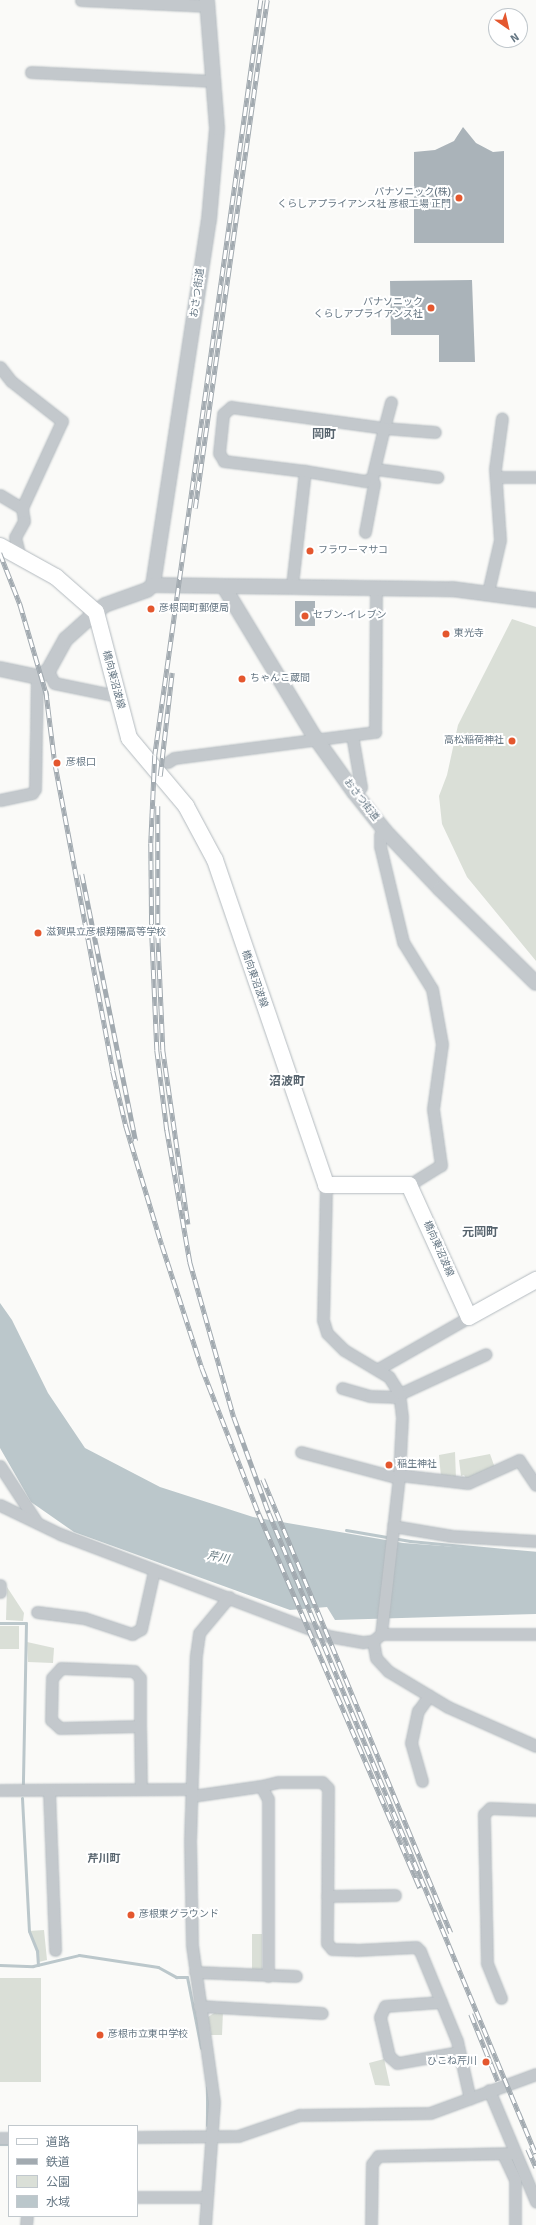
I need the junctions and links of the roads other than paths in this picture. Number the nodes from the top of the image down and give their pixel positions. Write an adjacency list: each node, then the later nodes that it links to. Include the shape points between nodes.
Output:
1 (81, 0): 2 (street)
2 (208, 3): 4 (street, おさつ街道)
3 (31, 72): 4 (street)
4 (214, 81): 20 (street, おさつ街道, via 217,128 209,220)
5 (0, 367): 16 (street, via 12,381 62,421)
6 (391, 402): 8 (street)
7 (502, 418): 13 (street)
8 (384, 428): 9 (street); 10 (street, via 231,407 223,414 219,453 224,461); 11 (street)
9 (435, 432)
10 (305, 471): 11 (street, via 365,481); 21 (street)
11 (374, 474): 12 (street); 17 (street)
12 (437, 477)
13 (496, 477): 14 (street); 24 (street, via 500,540)
14 (536, 477)
15 (0, 495): 16 (street)
16 (22, 508): 19 (street, via 24,521 15,537)
17 (365, 532)
18 (0, 546): 19 (main road)
19 (20, 557): 26 (main road, via 56,577)
20 (153, 584): 22 (street); 26 (street, via 147,590 105,605)
21 (292, 585): 22 (street); 23 (street)
22 (224, 587): 31 (street, おさつ街道)
23 (376, 588): 24 (street); 30 (street, via 375,732)
24 (488, 592): 25 (street)
25 (536, 600)
26 (96, 612): 28 (street, via 66,639); 29 (main road, 橋向東沼波線)
27 (0, 669): 28 (street)
28 (42, 674): 29 (street, via 54,683); 34 (street, via 35,789 32,793)
29 (117, 696): 37 (main road, 橋向東沼波線, via 129,738 186,806 215,860)
30 (352, 735): 31 (street); 33 (street, via 361,787)
31 (316, 738): 32 (street, via 307,742 174,758); 33 (street, おさつ街道)
32 (168, 762)
33 (354, 792): 35 (street, おさつ街道)
34 (0, 800)
35 (385, 831): 36 (street, おさつ街道); 38 (street, via 380,835 380,846 402,942 432,989 442,1044 433,1109 441,1164)
36 (536, 983)
37 (326, 1185): 38 (main road); 42 (street, via 325,1326 327,1333 344,1350)
38 (409, 1185): 40 (main road, 橋向東沼波線)
39 (536, 1280): 40 (main road)
40 (469, 1317): 42 (street)
41 (486, 1354): 44 (street)
42 (378, 1368): 44 (street, via 390,1377)
43 (342, 1388): 44 (street, via 384,1398)
44 (399, 1393): 47 (street, via 402,1417)
45 (302, 1452): 47 (street)
46 (0, 1466): 50 (street)
47 (399, 1476): 48 (street, via 468,1483 519,1460); 51 (street)
48 (536, 1485)
49 (0, 1505): 50 (street)
50 (36, 1521): 53 (street, via 60,1534)
51 (392, 1531): 52 (street); 58 (street)
52 (536, 1541)
53 (154, 1571): 56 (street); 57 (street, via 141,1628 132,1634 84,1618)
54 (0, 1585): 55 (street)
55 (0, 1592)
56 (229, 1597): 58 (street, via 328,1636 351,1641); 68 (street, via 199,1633)
57 (37, 1612)
58 (379, 1633): 59 (street); 60 (street, via 381,1666)
59 (536, 1634)
60 (429, 1696): 62 (street); 63 (street, via 418,1711 411,1743)
61 (140, 1726): 61 (street, via 140,1678 134,1672 61,1668 52,1678 51,1720 60,1728); 65 (street)
62 (536, 1746)
63 (422, 1781)
64 (261, 1786): 68 (street); 71 (street, via 280,1782 322,1782 328,1788); 74 (street, via 268,1800)
65 (141, 1788): 67 (street, via 79,1788); 68 (street)
66 (0, 1790): 67 (street)
67 (49, 1791): 72 (street)
68 (192, 1792): 73 (street, via 190,1897)
69 (536, 1810): 76 (street, via 490,1808 484,1814 487,1963)
70 (395, 1895): 71 (street)
71 (327, 1896): 77 (street, via 327,1943 332,1949 416,1947)
72 (55, 1950)
73 (195, 1972): 74 (street); 78 (street)
74 (268, 1976): 75 (street)
75 (296, 1976)
76 (501, 1998)
77 (441, 2002): 80 (street); 80 (street, via 385,2006 380,2017 389,2056 397,2063)
78 (200, 2006): 79 (street); 84 (street, via 214,2102)
79 (322, 2013)
80 (458, 2052): 83 (street)
81 (536, 2074): 82 (street)
82 (488, 2090): 83 (street); 86 (street)
83 (470, 2099): 84 (street, via 446,2109 409,2115 299,2115 249,2133)
84 (212, 2136): 85 (street); 89 (street)
85 (138, 2137)
86 (515, 2153): 87 (street); 90 (street)
87 (504, 2154): 92 (street, via 470,2152 378,2156 372,2164); 93 (street, via 515,2180)
88 (138, 2197): 89 (street)
89 (206, 2198): 91 (street)
90 (536, 2202)
91 (205, 2225)
92 (372, 2225)
93 (515, 2225)

